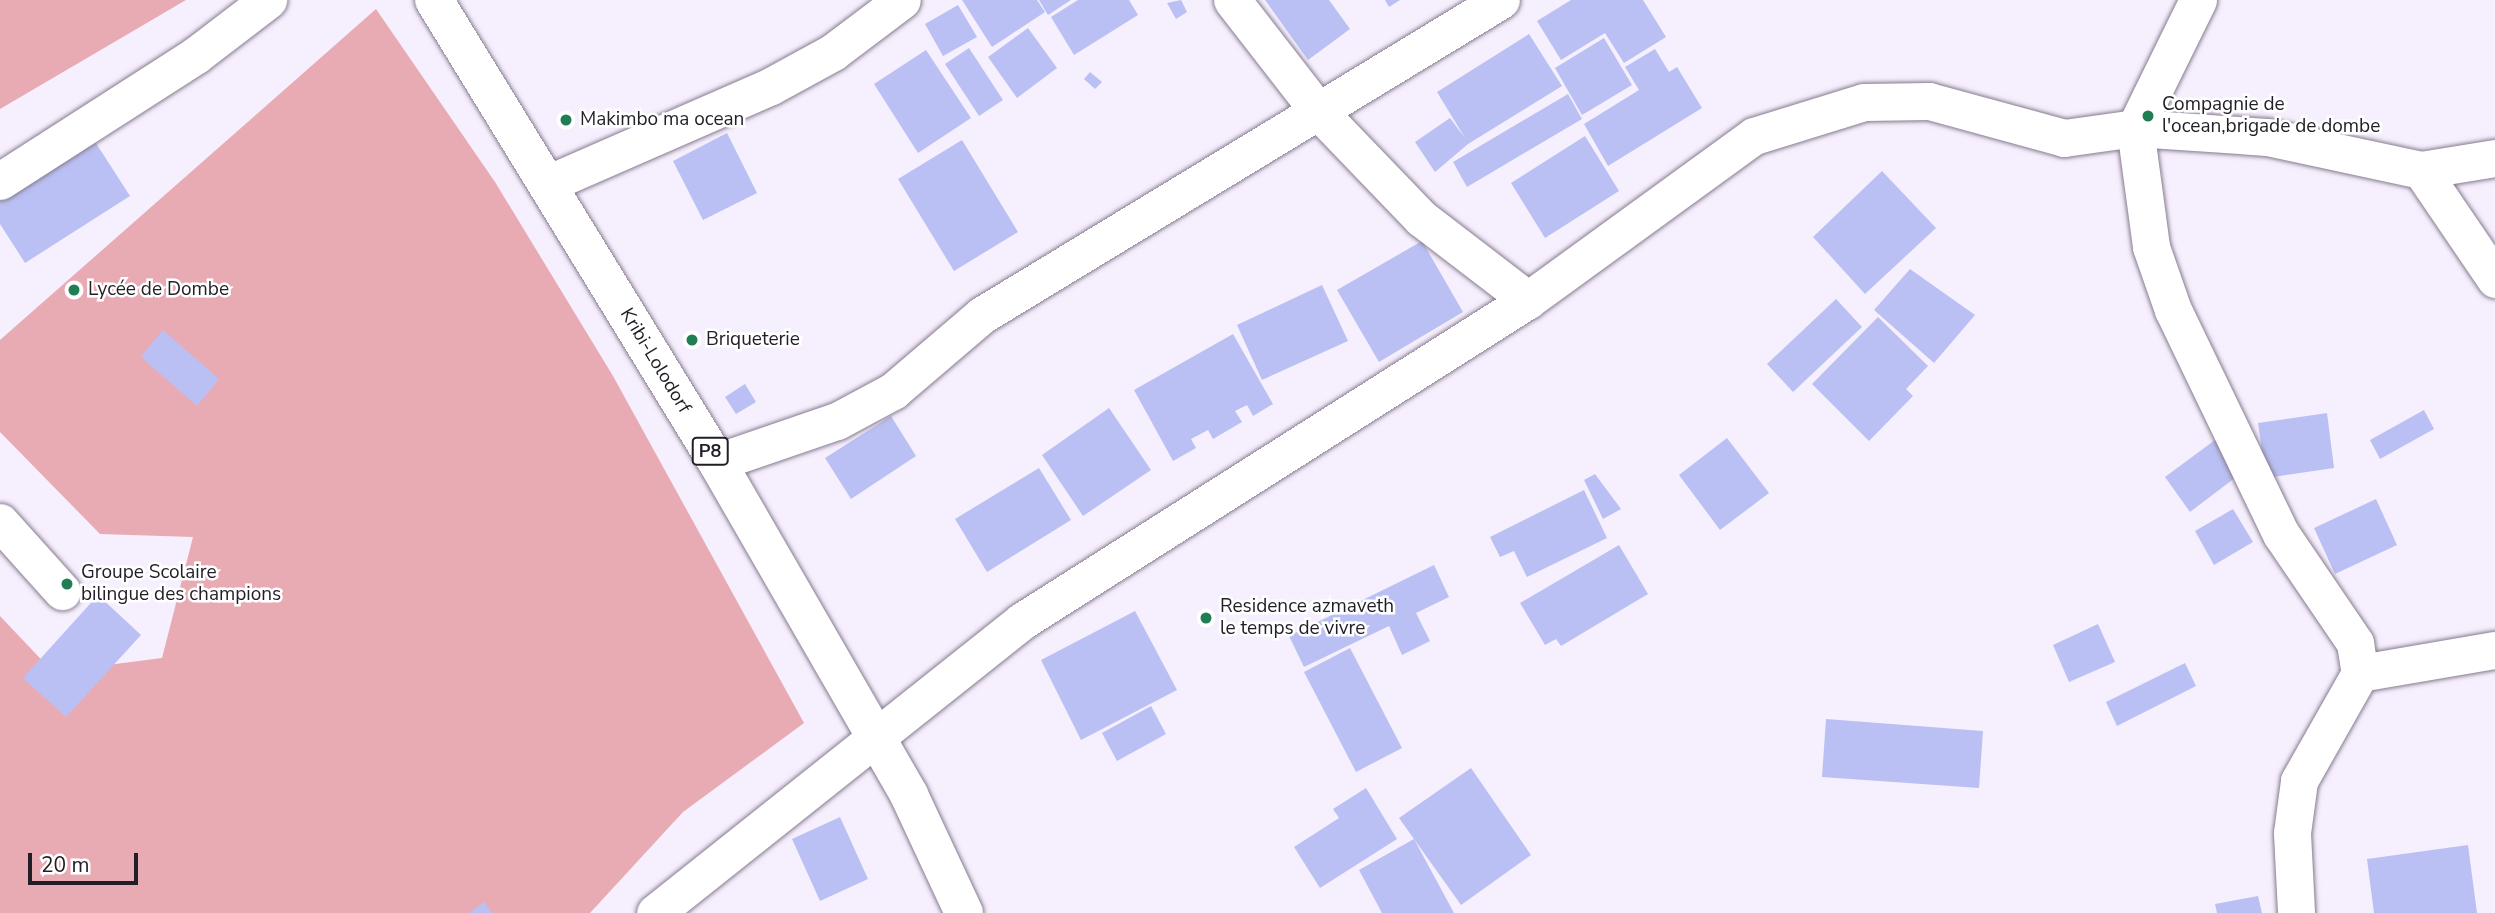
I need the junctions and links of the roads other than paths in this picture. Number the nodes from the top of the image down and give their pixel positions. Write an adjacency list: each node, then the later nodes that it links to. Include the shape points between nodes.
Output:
1 (268, 0): 11 (street, via 197,55)
2 (434, 0): 12 (main road, Kribi-Lolodorf / P8)
3 (902, 0): 12 (street, via 833,52 771,86)
4 (1232, 0): 7 (street)
5 (1502, 0): 7 (street)
6 (2198, 0): 8 (street)
7 (1318, 111): 14 (street, via 1421,218); 15 (street, via 982,315 893,391 837,421)
8 (2135, 128): 10 (street, via 2267,137); 14 (street, via 2064,138 1929,101 1864,102 1754,136); 19 (street, via 2151,247 2173,310 2281,534 2355,643)
9 (2495, 158): 10 (street)
10 (2421, 170): 13 (street)
11 (0, 181)
12 (547, 184): 15 (main road, Kribi-Lolodorf / P8)
13 (2495, 279)
14 (1528, 300): 20 (street, via 1022,621)
15 (717, 462): 20 (main road, Kribi-Lolodorf / P8)
16 (0, 522): 17 (street)
17 (62, 591)
18 (2495, 650): 19 (street)
19 (2360, 673): 23 (street, via 2299,781 2292,833)
20 (875, 735): 21 (street); 22 (main road, Kribi-Lolodorf / P8)
21 (655, 913)
22 (964, 913)
23 (2296, 913)

